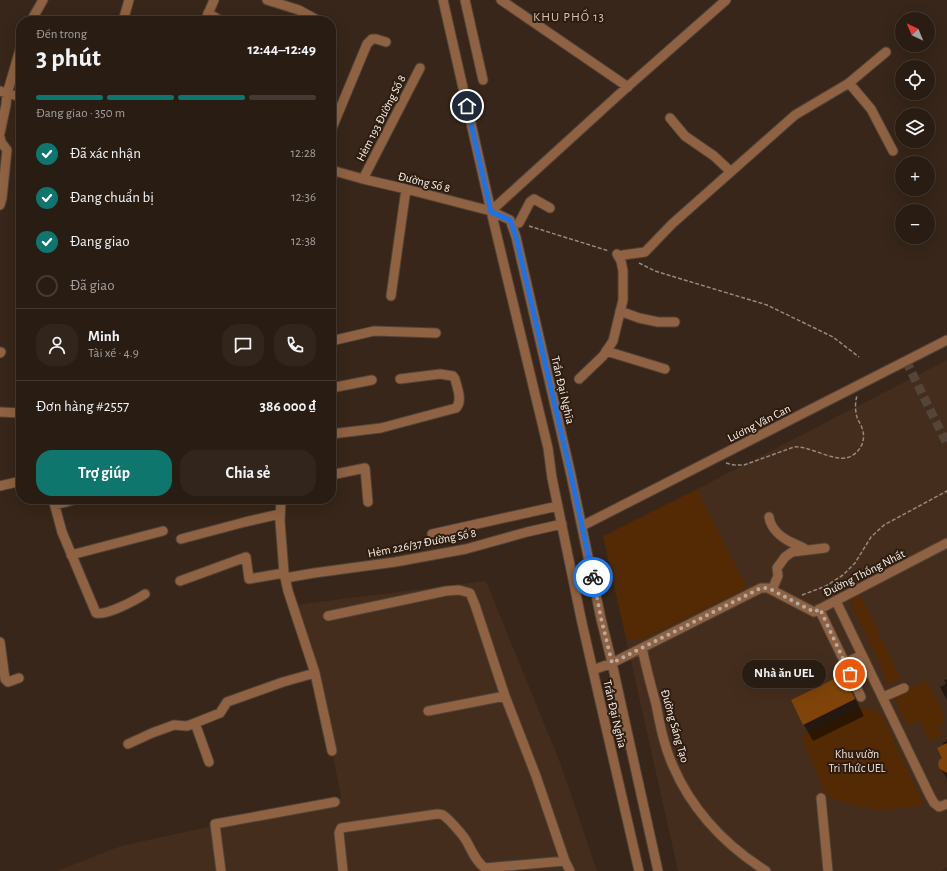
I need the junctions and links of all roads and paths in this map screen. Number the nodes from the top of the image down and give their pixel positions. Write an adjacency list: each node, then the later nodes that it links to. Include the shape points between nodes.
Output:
1 (43, 0): 9 (street)
2 (129, 0): 10 (street)
3 (214, 0): 11 (street)
4 (267, 0): 12 (street)
5 (443, 0): 33 (street, Trần Đại Nghĩa)
6 (465, 0): 17 (street)
7 (501, 0): 19 (street)
8 (726, 0): 19 (street)
9 (34, 16)
10 (124, 16)
11 (206, 16)
12 (309, 16)
13 (386, 42): 22 (street, via 372,39 367,44)
14 (886, 52): 18 (street)
15 (16, 60): 20 (street)
16 (420, 68): 29 (street, Hẻm 193 Đường Số 8)
17 (483, 80)
18 (849, 83): 26 (street, via 871,109); 28 (street, via 794,115)
19 (628, 86): 33 (street)
20 (4, 93): 21 (street); 24 (street, via 6,105)
21 (16, 96)
22 (336, 118)
23 (670, 118): 28 (street, via 686,136)
24 (0, 133)
25 (0, 137): 31 (street, via 7,150)
26 (893, 151)
27 (336, 171): 29 (street, Đường Số 8)
28 (730, 171): 35 (street, via 645,252)
29 (363, 179): 30 (street, Đường Số 8)
30 (406, 189): 33 (street, Đường Số 8); 36 (street)
31 (0, 205)
32 (550, 208): 34 (street, via 534,198)
33 (491, 212): 34 (street, Đường Số 8); 55 (street, Trần Đại Nghĩa)
34 (514, 222): 35 (path); 53 (street, Trần Đại Nghĩa)
35 (620, 254): 37 (street, via 623,300); 43 (path, via 655,271 767,305 833,337)
36 (391, 296)
37 (620, 311): 38 (street, via 658,322); 42 (street, via 613,341)
38 (675, 322)
39 (436, 333): 40 (street, via 374,331)
40 (336, 340)
41 (947, 340): 54 (street, Lương Văn Can)
42 (606, 351): 44 (street); 46 (street)
43 (859, 357)
44 (664, 369)
45 (400, 379): 52 (street, via 440,374 453,376 459,406 381,428)
46 (579, 379)
47 (372, 380): 48 (street)
48 (336, 387)
49 (858, 394): 54 (path, via 855,409 864,439 862,447 851,457 830,456 794,446 744,465)
50 (0, 412): 51 (street)
51 (16, 413)
52 (336, 433)
53 (568, 459): 55 (street); 67 (street, Trần Đại Nghĩa)
54 (711, 460): 67 (street, Lương Văn Can)
55 (550, 462): 63 (street, Trần Đại Nghĩa)
56 (336, 474): 60 (street, via 365,468)
57 (16, 482): 58 (street)
58 (0, 486)
59 (947, 491): 79 (path, via 884,524 843,575 826,586)
60 (368, 502)
61 (55, 504): 74 (street)
62 (281, 504): 64 (street)
63 (558, 506): 66 (street, Trần Đại Nghĩa); 69 (street)
64 (280, 514): 70 (street); 75 (street)
65 (768, 517): 73 (street, via 777,532)
66 (562, 524): 75 (street, Hẻm 226/37 Đường Số 8, via 466,549 395,562); 88 (street, Trần Đại Nghĩa)
67 (582, 526): 86 (street, Trần Đại Nghĩa)
68 (162, 531): 74 (street)
69 (432, 534)
70 (181, 539)
71 (947, 543): 80 (street, Đường Thống Nhất)
72 (825, 548): 73 (street)
73 (806, 550): 77 (street, via 792,552 785,557 777,568 778,576)
74 (71, 555): 78 (street, via 97,614 128,604)
75 (285, 576): 76 (street, Hẻm 226/37 Đường Số 8, via 249,579 246,556); 89 (street)
76 (180, 581)
77 (772, 590): 79 (street, Đường Thống Nhất); 84 (street, via 761,588)
78 (145, 594)
79 (788, 599): 81 (street, Đường Thống Nhất, via 814,612)
80 (836, 601): 81 (street, Đường Thống Nhất); 85 (street)
81 (820, 609): 87 (street)
82 (328, 616): 92 (street, via 446,591 459,590 470,593)
83 (0, 642): 90 (street, via 5,679 8,682)
84 (642, 648): 86 (street); 109 (street, Đường Sáng Tạo, via 664,741 681,782 712,827 750,861)
85 (862, 654): 87 (street); 94 (street)
86 (612, 663): 88 (street); 108 (street, Trần Đại Nghĩa)
87 (845, 663): 93 (street)
88 (593, 670): 107 (street, Trần Đại Nghĩa)
89 (315, 673): 96 (street, via 227,702 220,713); 98 (street)
90 (20, 678)
91 (904, 688): 94 (street)
92 (505, 696): 95 (street); 103 (street, via 536,776)
93 (861, 696)
94 (883, 698): 102 (street, via 930,796 934,803)
95 (428, 711)
96 (195, 723): 97 (street, via 187,726 174,724); 99 (street)
97 (128, 744)
98 (332, 751)
99 (209, 762)
100 (821, 798): 110 (street)
101 (335, 802): 104 (street, via 215,824)
102 (943, 805)
103 (564, 861): 105 (street, via 485,868 476,860 466,840 444,816 437,814 341,828 339,833); 106 (street)
104 (221, 871)
105 (343, 871)
106 (570, 871)
107 (639, 871)
108 (658, 871)
109 (766, 871)
110 (828, 871)

